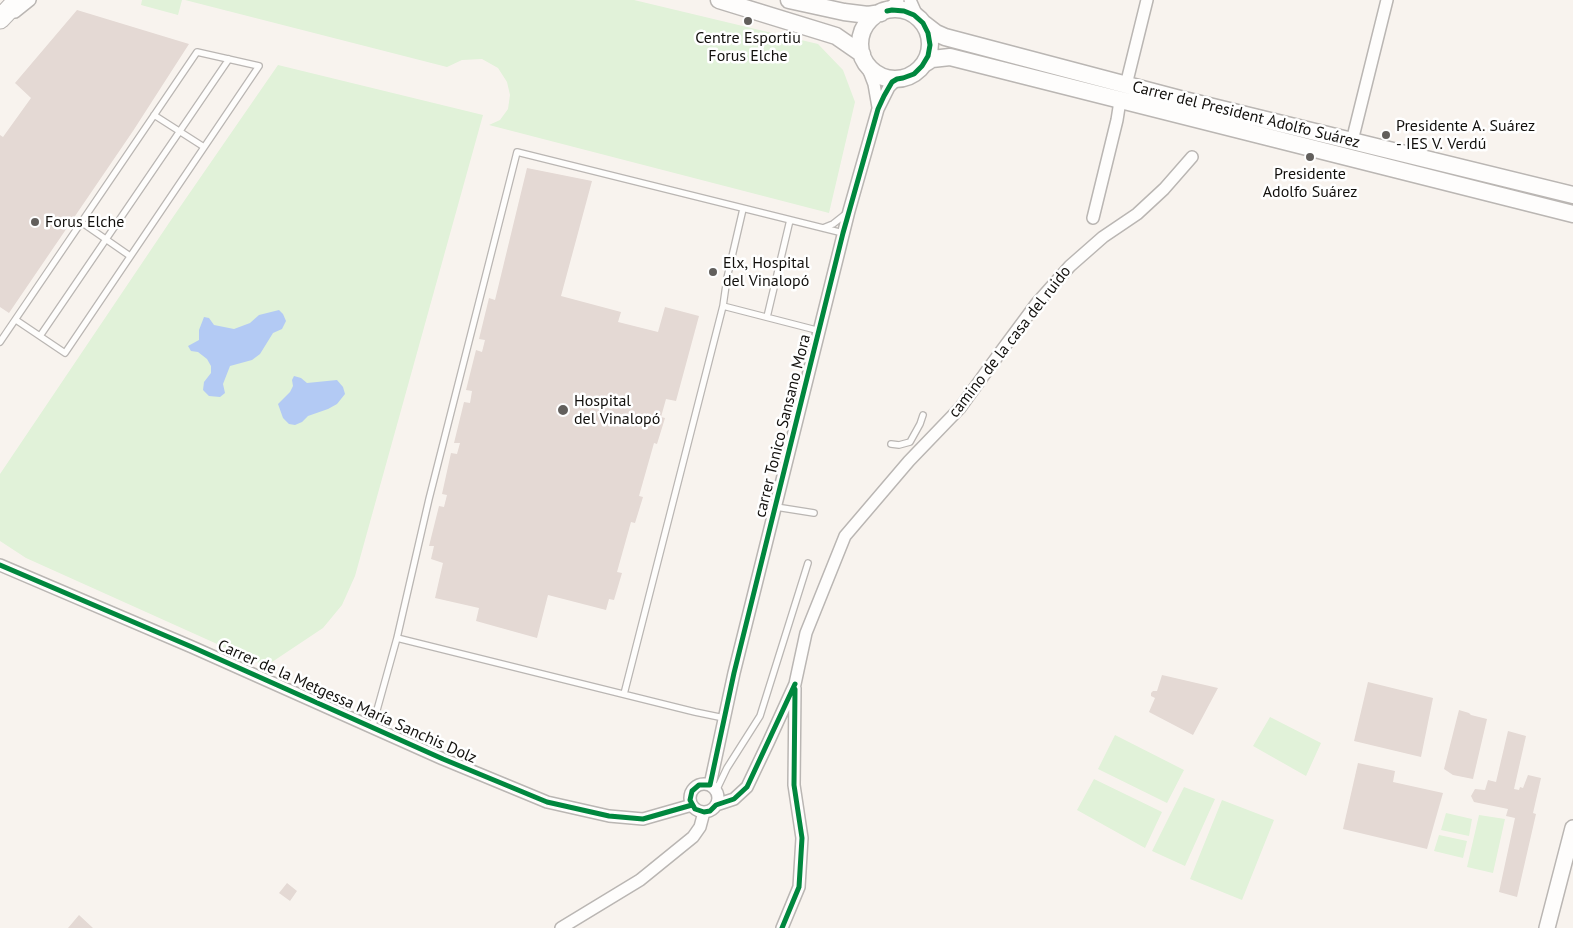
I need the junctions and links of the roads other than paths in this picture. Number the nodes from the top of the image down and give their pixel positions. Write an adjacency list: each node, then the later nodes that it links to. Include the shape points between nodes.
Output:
1 (18, 0): 9 (highway)
2 (30, 0): 9 (street)
3 (719, 0): 12 (main road, via 836,36)
4 (789, 0): 8 (main road, via 854,14)
5 (910, 0): 10 (street)
6 (1147, 0): 15 (street)
7 (1387, 0): 20 (street)
8 (888, 8): 10 (main road, via 904,11); 12 (main road, via 864,28 861,39)
9 (0, 20)
10 (920, 21): 13 (main road, via 928,33 930,44); 15 (main road, Carrer del President Adolfo Suárez, via 945,37)
11 (228, 59): 18 (lane, via 197,52); 19 (lane); 21 (lane, via 259,66)
12 (864, 59): 14 (main road, via 871,70); 17 (street, carrer Tonico Sansano Mora, via 874,84)
13 (924, 64): 14 (main road, via 914,74); 16 (main road, Carrer del President Adolfo Suárez, via 950,57)
14 (897, 79): 17 (street, carrer Tonico Sansano Mora)
15 (1126, 85): 20 (main road, Carrer del President Adolfo Suárez)
16 (1120, 101): 26 (main road, Carrer del President Adolfo Suárez); 27 (street)
17 (878, 109): 25 (street, carrer Tonico Sansano Mora)
18 (154, 115): 19 (lane); 29 (lane)
19 (179, 131): 21 (lane); 32 (lane)
20 (1352, 141): 23 (main road, Carrer del President Adolfo Suárez)
21 (204, 147): 33 (lane)
22 (1192, 156): 47 (street, camino de la casa del ruido, via 1137,214 1103,237 1070,266 1013,334 960,408 909,461 845,536 806,633)
23 (1573, 195)
24 (743, 209): 28 (lane); 34 (lane); 46 (lane, via 518,152 429,499)
25 (849, 210): 30 (lane); 31 (street, carrer Tonico Sansano Mora)
26 (1573, 214)
27 (1093, 218)
28 (790, 220): 30 (lane); 35 (lane)
29 (81, 222): 32 (lane); 36 (lane)
30 (823, 228): 31 (lane)
31 (843, 233): 37 (street, carrer Tonico Sansano Mora)
32 (106, 239): 33 (lane); 38 (lane)
33 (130, 256): 38 (lane, via 65,353)
34 (722, 306): 35 (lane); 48 (lane)
35 (767, 317): 37 (lane)
36 (16, 320): 38 (lane); 39 (lane)
37 (820, 331): 42 (street, carrer Tonico Sansano Mora)
38 (40, 336)
39 (0, 342)
40 (923, 415): 41 (lane, via 910,442)
41 (890, 444)
42 (776, 508): 43 (lane); 49 (street, carrer Tonico Sansano Mora)
43 (814, 513)
44 (808, 563): 51 (lane, via 760,716)
45 (0, 565): 50 (street, Carrer de la Metgessa María Sanchis Dolz)
46 (397, 638): 48 (lane); 50 (lane)
47 (795, 684): 53 (street, via 747,787 734,799); 57 (street, via 794,785 802,838 799,887)
48 (624, 694): 49 (lane)
49 (724, 718): 51 (street, carrer Tonico Sansano Mora)
50 (372, 728): 52 (street, Carrer de la Metgessa María Sanchis Dolz, via 547,802 609,816 643,819)
51 (713, 788): 52 (street, via 704,784 695,787 690,796); 53 (street, via 718,799)
52 (692, 805): 54 (street)
53 (716, 805): 54 (street)
54 (704, 812): 56 (street, via 693,838 640,880)
55 (1573, 828): 58 (street)
56 (561, 928)
57 (782, 928)
58 (1547, 928)

